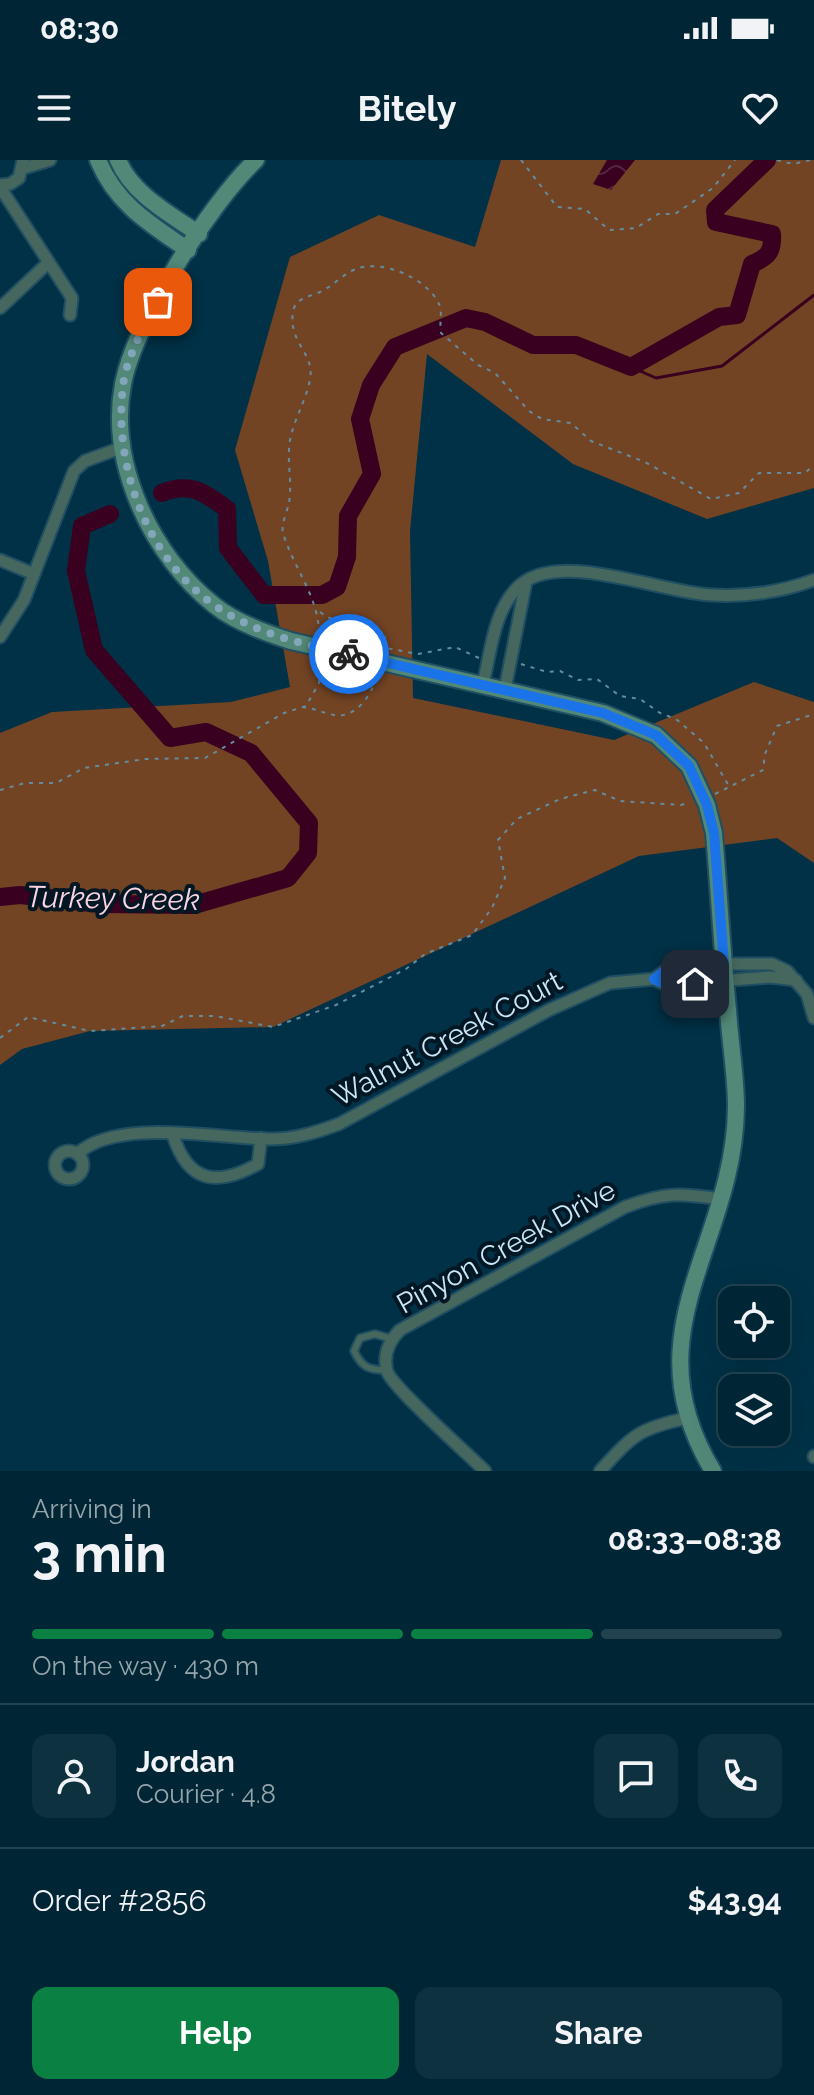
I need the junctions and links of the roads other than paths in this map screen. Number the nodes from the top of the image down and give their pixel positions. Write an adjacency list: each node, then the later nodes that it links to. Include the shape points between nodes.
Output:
1 (50, 160): 5 (street)
2 (98, 160): 10 (street, via 110,186 133,212)
3 (118, 160): 9 (street, via 150,200)
4 (256, 160): 9 (street, via 233,181)
5 (24, 164): 6 (street)
6 (15, 182): 7 (street); 8 (street)
7 (0, 186): 8 (street)
8 (14, 206): 11 (street)
9 (199, 234): 10 (street)
10 (188, 250): 14 (street, via 143,328 123,384)
11 (48, 263): 12 (street); 13 (street, via 72,298)
12 (0, 308)
13 (70, 315)
14 (123, 447): 16 (street, via 85,461 74,471); 20 (street, via 149,528 182,575 215,607 251,626 319,647)
15 (0, 560): 16 (street)
16 (34, 574): 19 (street)
17 (814, 580): 18 (street, via 783,591 715,595 564,570 538,573)
18 (526, 582): 20 (street, via 500,614); 21 (street)
19 (0, 637)
20 (483, 684): 21 (street)
21 (505, 689): 22 (street, via 603,713 656,735 689,766 714,833)
22 (724, 964): 23 (street, Walnut Creek Court, via 666,970); 24 (street, Walnut Creek Court, via 772,964); 25 (street)
23 (654, 979): 25 (street, Walnut Creek Court, via 666,985); 28 (street, Walnut Creek Court, via 610,983 549,1010 339,1124 303,1136)
24 (796, 980): 25 (street, Walnut Creek Court); 26 (street)
25 (725, 982): 30 (street, via 736,1107)
26 (814, 1018)
27 (173, 1135): 28 (street, Walnut Creek Court); 28 (street, via 185,1163 199,1175 226,1180 258,1164); 29 (street, Walnut Creek Court, via 103,1137)
28 (261, 1138)
29 (77, 1154)
30 (721, 1199): 31 (street, Pinyon Creek Drive, via 675,1193 625,1207); 33 (street, via 680,1339 680,1391)
31 (392, 1339): 32 (street, Pinyon Creek Drive); 32 (lane, via 375,1334 360,1338 354,1351 361,1365)
32 (387, 1370): 34 (street)
33 (688, 1418): 35 (street, via 633,1435); 36 (street)
34 (485, 1471)
35 (600, 1471)
36 (713, 1471)

